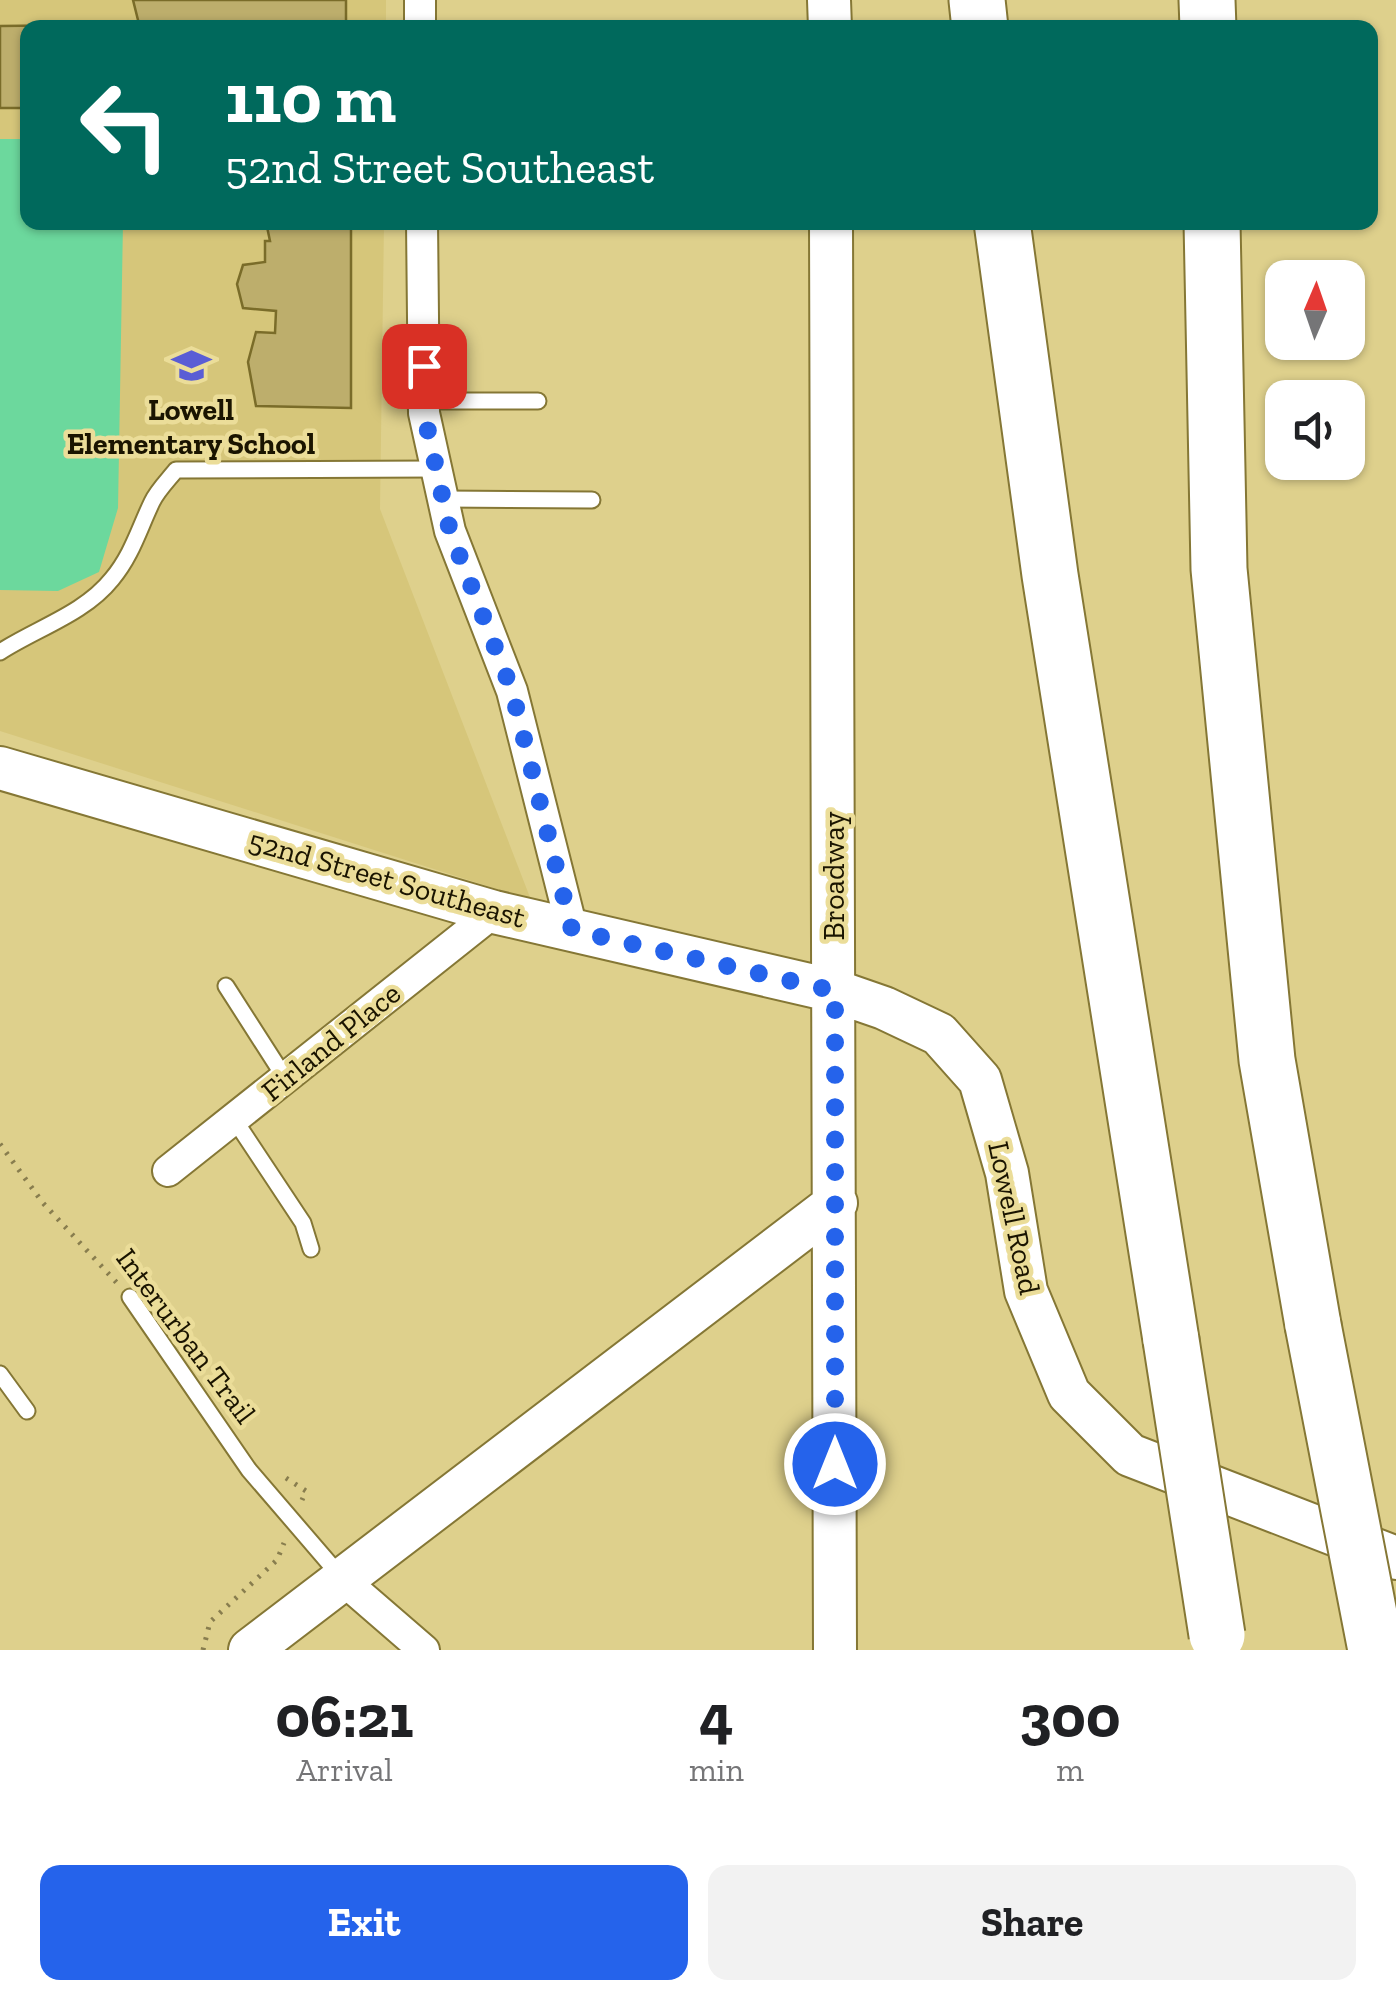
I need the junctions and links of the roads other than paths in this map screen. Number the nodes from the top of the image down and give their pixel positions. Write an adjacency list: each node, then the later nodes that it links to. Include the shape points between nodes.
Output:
1 (422, 230): 5 (street)
2 (830, 230): 15 (street, Broadway)
3 (1003, 230): 26 (highway, bridge, via 1056,613)
4 (1212, 230): 30 (highway, bridge, via 1220,589 1267,1060)
5 (424, 401): 6 (lane); 7 (street)
6 (538, 401)
7 (436, 469): 8 (street); 10 (lane, via 176,470 152,500 137,543 111,582 75,611)
8 (443, 499): 9 (lane); 13 (street, via 512,691)
9 (592, 500)
10 (0, 652)
11 (0, 768): 12 (street, 52nd Street Southeast)
12 (494, 912): 13 (street, 52nd Street Southeast); 16 (street, Firland Place)
13 (572, 930): 15 (street, 52nd Street Southeast)
14 (226, 986): 16 (lane)
15 (835, 991): 19 (street, Broadway); 24 (street, Lowell Road, via 939,1034 980,1080 1007,1173 1026,1291 1068,1394 1130,1455)
16 (286, 1078): 17 (street, Firland Place)
17 (234, 1119): 18 (street, Firland Place); 20 (lane, via 304,1223)
18 (168, 1171)
19 (836, 1203): 25 (street); 29 (street, Broadway)
20 (311, 1248)
21 (130, 1297): 25 (lane, Interurban Trail, via 249,1470)
22 (0, 1374): 23 (lane)
23 (28, 1412)
24 (1396, 1558)
25 (343, 1580): 27 (street); 28 (street)
26 (1219, 1642)
27 (250, 1650)
28 (424, 1650)
29 (834, 1650)
30 (1376, 1650)

